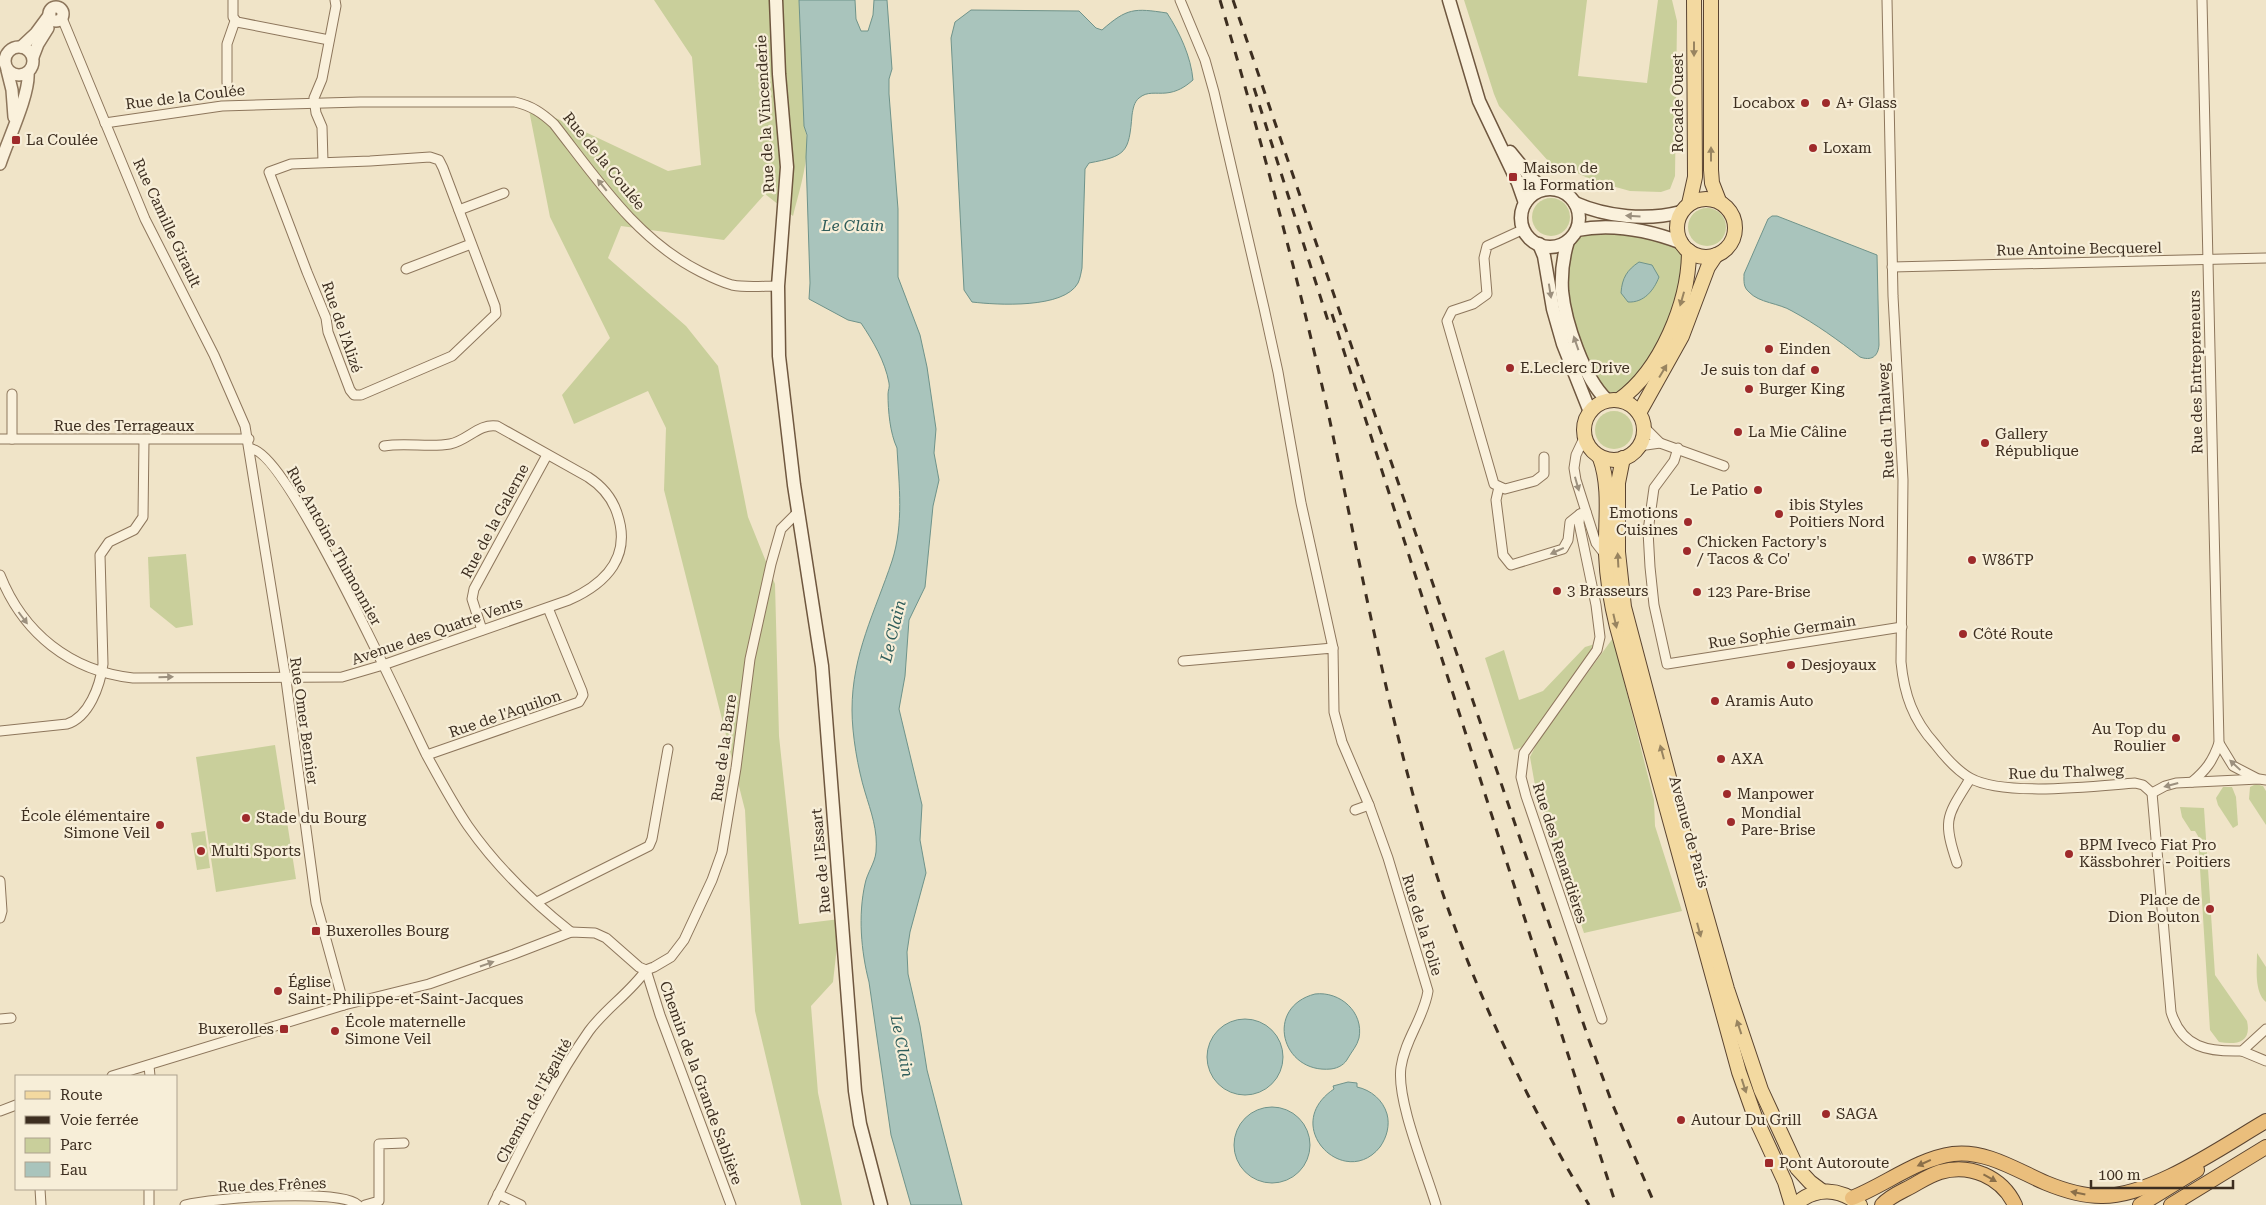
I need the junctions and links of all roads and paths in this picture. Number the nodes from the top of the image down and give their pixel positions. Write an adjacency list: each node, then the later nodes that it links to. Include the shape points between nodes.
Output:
1 (233, 0): 11 (street)
2 (335, 0): 12 (street)
3 (776, 0): 43 (main road, Rue de la Vincenderie, via 787,167)
4 (1180, 0): 72 (street, Rue de la Folie, via 1214,92 1266,317 1301,503)
5 (1449, 0): 20 (main road)
6 (1694, 0): 30 (main road, Rocade Ouest, one-way to 30, via 1695,177)
7 (1710, 0): 27 (main road, one-way to 7, via 1711,170)
8 (1887, 0): 41 (street, Rue du Thalweg)
9 (2202, 0): 40 (street, Rue des Entrepreneurs)
10 (57, 12): 14 (street); 15 (street); 21 (street, Rue Camille Girault)
11 (235, 21): 12 (street); 18 (street, via 227,44)
12 (330, 40): 19 (street)
13 (0, 43): 14 (street)
14 (17, 47): 15 (street, via 29,50); 16 (street, via 7,53)
15 (33, 57): 17 (street, via 33,66)
16 (4, 63): 17 (street, via 19,76); 22 (street, via 12,90)
17 (28, 73): 22 (street)
18 (226, 83)
19 (314, 103): 21 (street, Rue de la Coulée, via 222,106); 23 (street, via 322,128); 43 (street, Rue de la Coulée, one-way to 19, via 740,286 721,282 690,266 633,222 554,124 528,105 515,102)
20 (1487, 119): 25 (main road, via 1518,164); 28 (main road)
21 (105, 123): 52 (street, Rue Camille Girault, via 145,219 214,355)
22 (14, 124): 24 (street)
23 (323, 162): 31 (street, Rue de l'Alizé, via 435,158 441,163); 35 (street, Rue de l'Alizé, via 289,164 269,173 354,395 452,356 493,318 497,310)
24 (0, 164)
25 (1544, 189): 28 (main road); 29 (main road, via 1556,189)
26 (504, 193): 31 (street)
27 (1719, 201): 30 (main road, via 1704,198); 38 (main road, via 1732,213 1736,229 1730,245)
28 (1525, 203): 32 (main road)
29 (1575, 203): 30 (main road, one-way to 29, via 1663,217 1622,215); 33 (main road, via 1579,216)
30 (1685, 208): 37 (main road, via 1677,228)
31 (459, 210): 35 (street, Rue de l'Alizé)
32 (1524, 228): 36 (main road); 64 (street, via 1487,246 1484,271 1487,294 1473,304 1452,310 1447,321 1492,479)
33 (1577, 230): 34 (main road); 37 (main road, via 1631,229 1659,234)
34 (1568, 241): 36 (main road, via 1554,247); 45 (main road, one-way to 34, via 1597,391 1589,378 1565,307 1562,271)
35 (472, 244): 42 (street)
36 (1539, 244): 46 (main road, one-way to 46, via 1563,344)
37 (1685, 247): 38 (main road, via 1707,257); 45 (main road, one-way to 45, via 1686,284 1667,338 1650,369 1634,389)
38 (1716, 255): 47 (main road, one-way to 38, via 1678,345 1708,267)
39 (2266, 258): 40 (street, Rue Antoine Becquerel)
40 (2207, 260): 41 (street, Rue Antoine Becquerel); 78 (street, Rue des Entrepreneurs)
41 (1892, 267): 70 (street, Rue du Thalweg, via 1903,480)
42 (406, 269)
43 (778, 286): 65 (main road, via 779,356)
44 (12, 394): 51 (street)
45 (1613, 400): 46 (main road, via 1598,405); 47 (main road, via 1631,405)
46 (1590, 412): 49 (main road, via 1584,424)
47 (1639, 413): 48 (main road)
48 (1644, 427): 54 (street); 56 (main road)
49 (1584, 438): 61 (main road); 66 (street, Rue des Renardières, one-way to 66, via 1574,468)
50 (0, 439): 51 (street, Rue des Terrageaux)
51 (12, 439): 53 (street, Rue des Terrageaux)
52 (249, 439): 53 (street, Rue des Terrageaux); 58 (street, Rue Omer Bernier)
53 (144, 440): 75 (street, via 143,517 134,530 109,542 100,555)
54 (1660, 443): 56 (street); 57 (street)
55 (384, 446): 59 (street, Avenue des Quatre Vents, via 398,443 449,444 494,425)
56 (1639, 446): 62 (main road)
57 (1678, 448): 63 (street); 70 (street, Rue Sophie Germain, via 1674,461 1654,488 1648,530 1654,605 1667,664)
58 (250, 449): 74 (street, Rue Antoine Thimonnier, via 267,458 289,490); 76 (street, Rue Omer Bernier)
59 (547, 454): 69 (street, Avenue des Quatre Vents, via 594,481 605,492 620,520 622,542 613,568 596,586); 71 (street, Rue de la Galerne, via 474,589 472,600)
60 (1544, 457): 64 (street, via 1545,466 1540,478 1506,489)
61 (1600, 458): 62 (main road); 67 (main road, Avenue de Paris, via 1605,478)
62 (1623, 458): 112 (main road, Avenue de Paris, one-way to 62, via 1797,1168 1761,1090 1727,989 1695,876 1624,607 1618,552 1618,483)
63 (1724, 466)
64 (1499, 487): 66 (street, one-way to 64, via 1570,522 1568,540 1563,549 1511,565 1503,555 1496,500)
65 (798, 512): 92 (street, Rue de la Barre, via 781,528 771,564 750,659 736,768 718,862 684,940 671,957); 123 (main road, Rue de l'Essart, via 822,666 856,1091 860,1124)
66 (1583, 513): 67 (street, Rue des Renardières, via 1596,543); 96 (street, Rue des Renardières, via 1579,528 1600,637 1593,656 1524,753 1520,768)
67 (1606, 556): 125 (main road, Avenue de Paris, one-way to 125, via 1617,627 1716,994 1747,1098)
68 (0, 575): 75 (street, Avenue des Quatre Vents, one-way to 75, via 20,614 33,630 65,656)
69 (548, 608): 71 (street, Avenue des Quatre Vents); 80 (street, Rue de l'Aquilon, via 582,691 582,699)
70 (1902, 627): 81 (street, Rue du Thalweg, via 1903,684 1910,706 1926,734)
71 (482, 630): 74 (street, Avenue des Quatre Vents)
72 (1333, 648): 73 (street); 85 (street, Rue de la Folie, via 1334,712 1342,742)
73 (1182, 661)
74 (383, 665): 76 (street, Avenue des Quatre Vents, via 342,677); 80 (street, Rue Antoine Thimonnier)
75 (102, 672): 76 (street, Avenue des Quatre Vents, one-way to 76, via 133,678); 77 (street, via 86,710 74,722)
76 (285, 676): 93 (street, Rue Omer Bernier, via 316,903)
77 (0, 731)
78 (2219, 743): 82 (street, one-way to 78, via 2233,766); 83 (street, via 2214,760)
79 (668, 749): 89 (street, via 649,846)
80 (427, 755): 89 (street, Rue Antoine Thimonnier, via 468,826)
81 (1970, 779): 84 (street, Rue du Thalweg, via 1992,787 2014,789 2136,783); 87 (street, via 1954,806 1947,829)
82 (2262, 779): 83 (street)
83 (2192, 782): 84 (street, one-way to 84, via 2171,784)
84 (2152, 793): 98 (street, via 2174,1023 2190,1042 2202,1048)
85 (1369, 805): 86 (street); 124 (street, Rue de la Folie, via 1428,991 1426,1006 1405,1046 1400,1069 1402,1093)
86 (1355, 810)
87 (1957, 863)
88 (0, 882): 90 (street)
89 (537, 902): 91 (street, Rue Antoine Thimonnier)
90 (0, 918)
91 (571, 932): 92 (street, via 595,933 606,938); 93 (street, one-way to 91, via 429,984)
92 (646, 970): 113 (street, Chemin de l'Égalité, via 585,1038 558,1080); 122 (street, Chemin de la Grande Sablière)
93 (344, 1005): 100 (street)
94 (0, 1018): 95 (street)
95 (11, 1018)
96 (1602, 1019)
97 (2266, 1029): 98 (street)
98 (2242, 1051): 99 (street)
99 (2266, 1061)
100 (149, 1066): 101 (street); 102 (street)
101 (116, 1075)
102 (150, 1075)
103 (15, 1105): 104 (street)
104 (0, 1111)
105 (2266, 1121): 114 (highway, one-way to 114, via 2202,1159 2154,1183 2125,1193 2102,1196 2061,1189 1997,1161 1961,1154 1931,1160)
106 (2266, 1128): 128 (highway)
107 (404, 1142): 119 (street, via 379,1144 380,1201)
108 (2266, 1147): 129 (highway)
109 (2266, 1156): 130 (highway)
110 (40, 1190): 115 (street)
111 (149, 1190): 116 (street)
112 (1822, 1191): 114 (main road, via 1843,1194); 125 (main road)
113 (498, 1194): 120 (street, Chemin de l'Égalité); 121 (street)
114 (1856, 1202)
115 (41, 1205)
116 (149, 1205)
117 (185, 1205): 118 (street, Rue des Frênes, via 226,1200 334,1196)
118 (358, 1205)
119 (365, 1205)
120 (493, 1205)
121 (521, 1205)
122 (731, 1205)
123 (881, 1205)
124 (1436, 1205)
125 (1794, 1205)
126 (1882, 1205): 127 (highway, one-way to 127, via 1939,1173 1961,1169 1993,1179 2007,1190)
127 (2015, 1205)
128 (2140, 1205)
129 (2171, 1205)
130 (2187, 1205)

